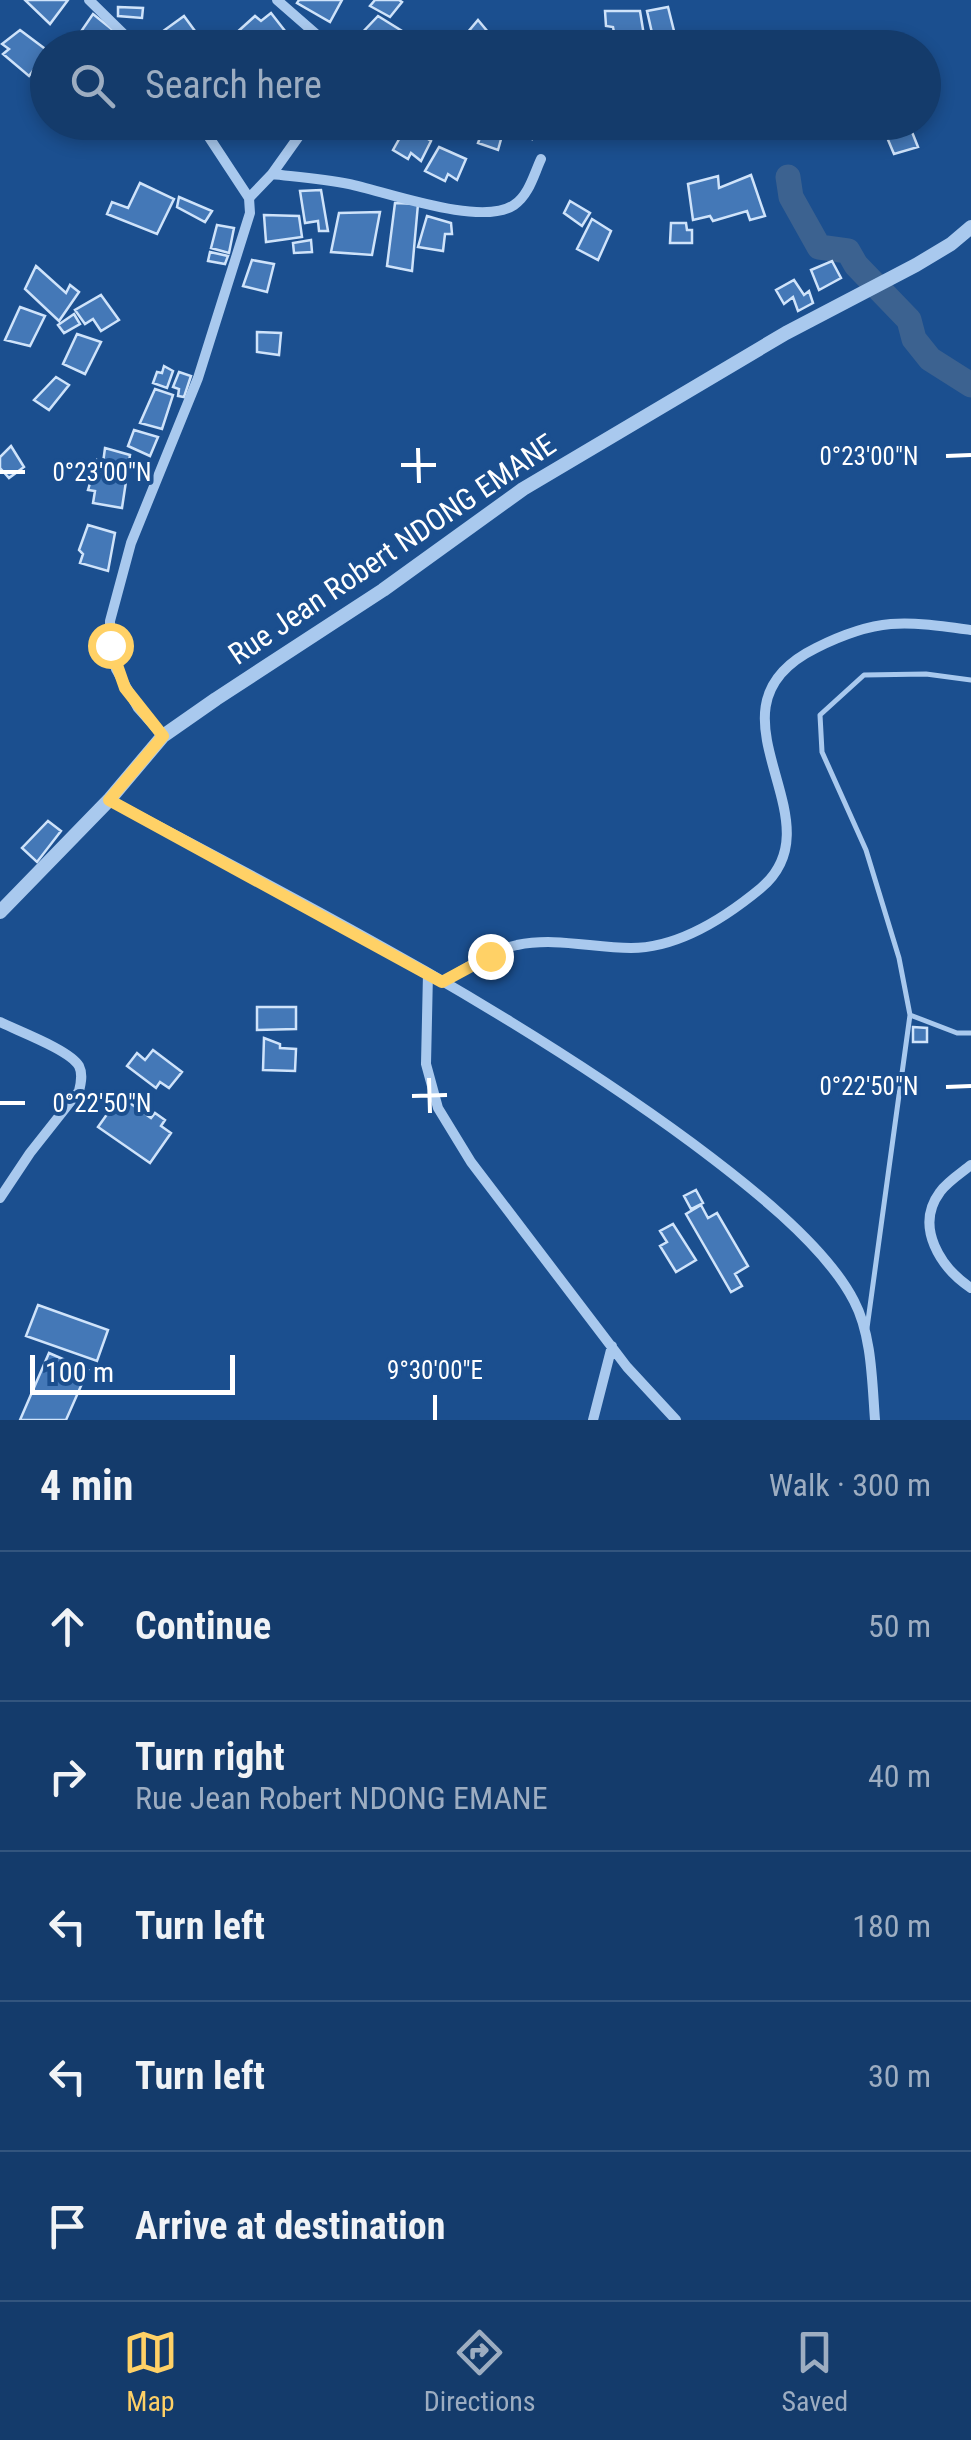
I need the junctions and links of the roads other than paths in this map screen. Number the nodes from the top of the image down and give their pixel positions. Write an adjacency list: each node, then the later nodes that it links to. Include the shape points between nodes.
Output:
1 (89, 0): 3 (street)
2 (277, 0): 4 (street)
3 (120, 30)
4 (311, 30)
5 (210, 140): 9 (street)
6 (296, 140): 8 (street)
7 (540, 158): 8 (street, via 526,192 496,212)
8 (272, 174): 9 (street)
9 (250, 198): 13 (street, via 198,378 131,543 110,621 120,678)
10 (971, 228): 13 (street, Rue Jean Robert NDONG EMANE, via 523,489)
11 (971, 630): 17 (street, via 865,626 793,660 776,679 764,706 763,731 787,820 786,844 779,870 735,907 662,945 513,946)
12 (971, 680): 18 (lane, via 864,675 820,715 822,752 866,850)
13 (163, 736): 14 (street, Rue Jean Robert NDONG EMANE)
14 (109, 800): 15 (street, Rue Jean Robert NDONG EMANE); 16 (street)
15 (0, 912)
16 (428, 974): 17 (street); 25 (street, via 426,1064 438,1108 471,1162)
17 (442, 982): 24 (street, via 746,1182 837,1273)
18 (910, 1014): 20 (lane); 24 (lane)
19 (0, 1022): 22 (street, via 69,1056 82,1078)
20 (971, 1033)
21 (971, 1166): 23 (street, via 940,1191 930,1231 938,1258)
22 (0, 1198)
23 (971, 1288)
24 (866, 1336): 28 (street)
25 (612, 1346): 26 (street); 27 (street)
26 (593, 1420)
27 (676, 1420)
28 (875, 1420)

